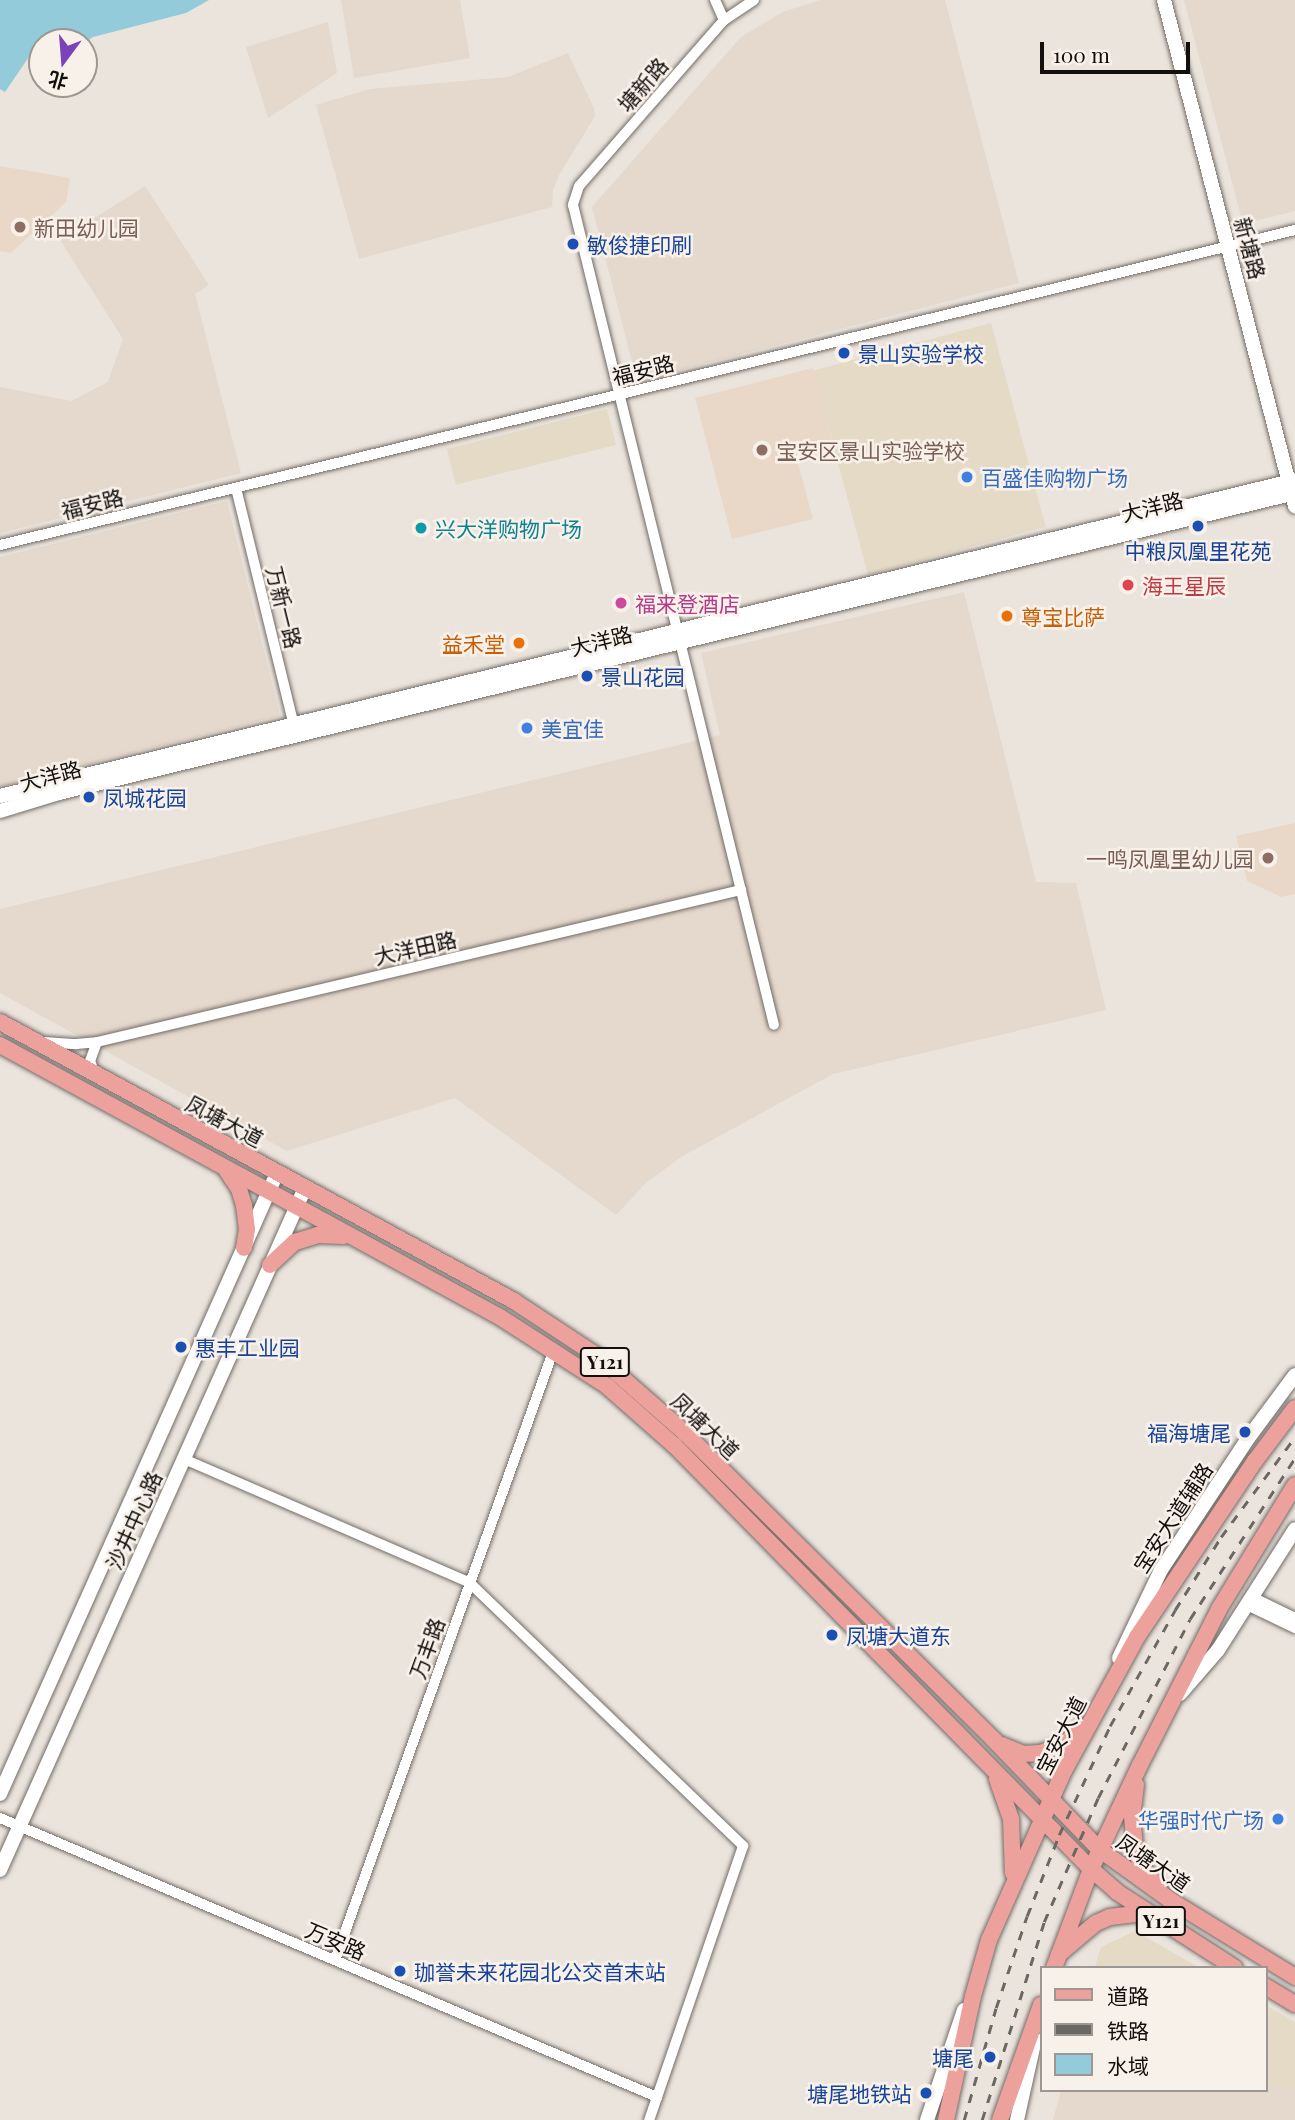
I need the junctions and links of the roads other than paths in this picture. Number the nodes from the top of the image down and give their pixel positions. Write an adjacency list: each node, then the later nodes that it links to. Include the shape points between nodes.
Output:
1 (715, 0): 4 (street)
2 (754, 0): 4 (street, 塘新路)
3 (1164, 0): 6 (street, 新塘路)
4 (724, 20): 7 (street, 塘新路, via 579,186 573,205)
5 (1295, 230): 6 (street, 福安路)
6 (1230, 247): 7 (street, 福安路); 9 (street, 新塘路)
7 (619, 394): 8 (street, 福安路); 11 (street)
8 (236, 488): 10 (street, 福安路); 12 (street, 万新一路)
9 (1293, 491): 11 (street, 大洋路)
10 (0, 545)
11 (679, 636): 12 (street, 大洋路); 15 (street)
12 (295, 730): 13 (street, 大洋路); 14 (street, 大洋路)
13 (0, 796)
14 (0, 811)
15 (741, 890): 17 (street); 19 (street, 大洋田路)
16 (0, 1022): 18 (main road, 凤塘大道 / Y121)
17 (774, 1025)
18 (30, 1038): 19 (street, 大洋田路, via 66,1044); 21 (main road, 凤塘大道 / Y121)
19 (97, 1042): 21 (street, via 90,1060)
20 (0, 1045): 22 (main road, 凤塘大道 / Y121)
21 (95, 1074): 23 (main road, 凤塘大道 / Y121)
22 (220, 1165): 25 (main road, 凤塘大道 / Y121); 28 (main road, via 242,1196 247,1222)
23 (277, 1173): 24 (main road, 凤塘大道 / Y121); 25 (street, 沙井中心路)
24 (305, 1188): 26 (street, 沙井中心路); 43 (main road, 凤塘大道 / Y121, via 524,1307 611,1367 685,1433)
25 (269, 1191): 26 (main road, 凤塘大道 / Y121); 28 (street, 沙井中心路)
26 (297, 1206): 27 (main road, 凤塘大道 / Y121); 29 (street, 沙井中心路)
27 (360, 1241): 29 (main road, via 336,1235 310,1236 289,1245); 30 (main road, 凤塘大道 / Y121)
28 (244, 1248): 46 (street, 沙井中心路)
29 (270, 1265): 33 (street, 沙井中心路)
30 (554, 1349): 36 (street, 万丰路); 44 (main road, 凤塘大道 / Y121, via 659,1431)
31 (1295, 1375): 40 (street, 宝安大道辅路, via 1161,1570)
32 (1295, 1408): 40 (main road, 宝安大道, via 1198,1543)
33 (184, 1459): 36 (street); 50 (street, 沙井中心路)
34 (1295, 1485): 41 (main road, via 1219,1609)
35 (1295, 1529): 37 (street)
36 (470, 1583): 59 (street, 万丰路); 68 (street, via 743,1846)
37 (1249, 1601): 38 (street); 39 (street); 41 (street, via 1218,1650)
38 (1295, 1618)
39 (1295, 1628)
40 (1104, 1694): 42 (main road, 宝安大道)
41 (1171, 1704): 45 (main road)
42 (1092, 1715): 43 (main road, via 1063,1745 1044,1752 1018,1753); 47 (main road, 宝安大道)
43 (994, 1740): 47 (main road, 凤塘大道 / Y121)
44 (988, 1765): 49 (main road, 凤塘大道 / Y121); 54 (main road, via 1001,1786 1011,1819 1015,1853)
45 (1140, 1765): 51 (main road); 55 (main road, via 1132,1817 1135,1849 1151,1879)
46 (0, 1794)
47 (1051, 1800): 49 (main road, 宝安大道); 51 (main road, 凤塘大道 / Y121)
48 (0, 1818): 50 (street, 万安路)
49 (1042, 1820): 53 (main road, 凤塘大道 / Y121); 54 (main road, 宝安大道)
50 (19, 1827): 52 (street, 沙井中心路); 59 (street, 万安路)
51 (1099, 1849): 53 (main road); 55 (main road, 凤塘大道)
52 (0, 1870)
53 (1091, 1870): 56 (main road, 凤塘大道 / Y121); 60 (main road)
54 (1010, 1886): 61 (main road, 宝安大道)
55 (1170, 1900): 57 (main road, 凤塘大道)
56 (1160, 1920): 58 (main road, 凤塘大道 / Y121); 60 (main road, via 1135,1914 1110,1917 1090,1927)
57 (1220, 1930): 58 (main road); 63 (main road, 凤塘大道)
58 (1207, 1951): 62 (main road, 凤塘大道 / Y121)
59 (335, 1960): 68 (street, 万安路)
60 (1057, 1961)
61 (981, 1966): 70 (street); 71 (main road, 宝安大道)
62 (1232, 1966)
63 (1295, 1976)
64 (1267, 1987): 65 (main road)
65 (1295, 2004)
66 (1040, 2010): 72 (main road)
67 (1040, 2012): 73 (street)
68 (657, 2097): 69 (street)
69 (649, 2120)
70 (927, 2120)
71 (946, 2120)
72 (1000, 2120)
73 (1017, 2120)

